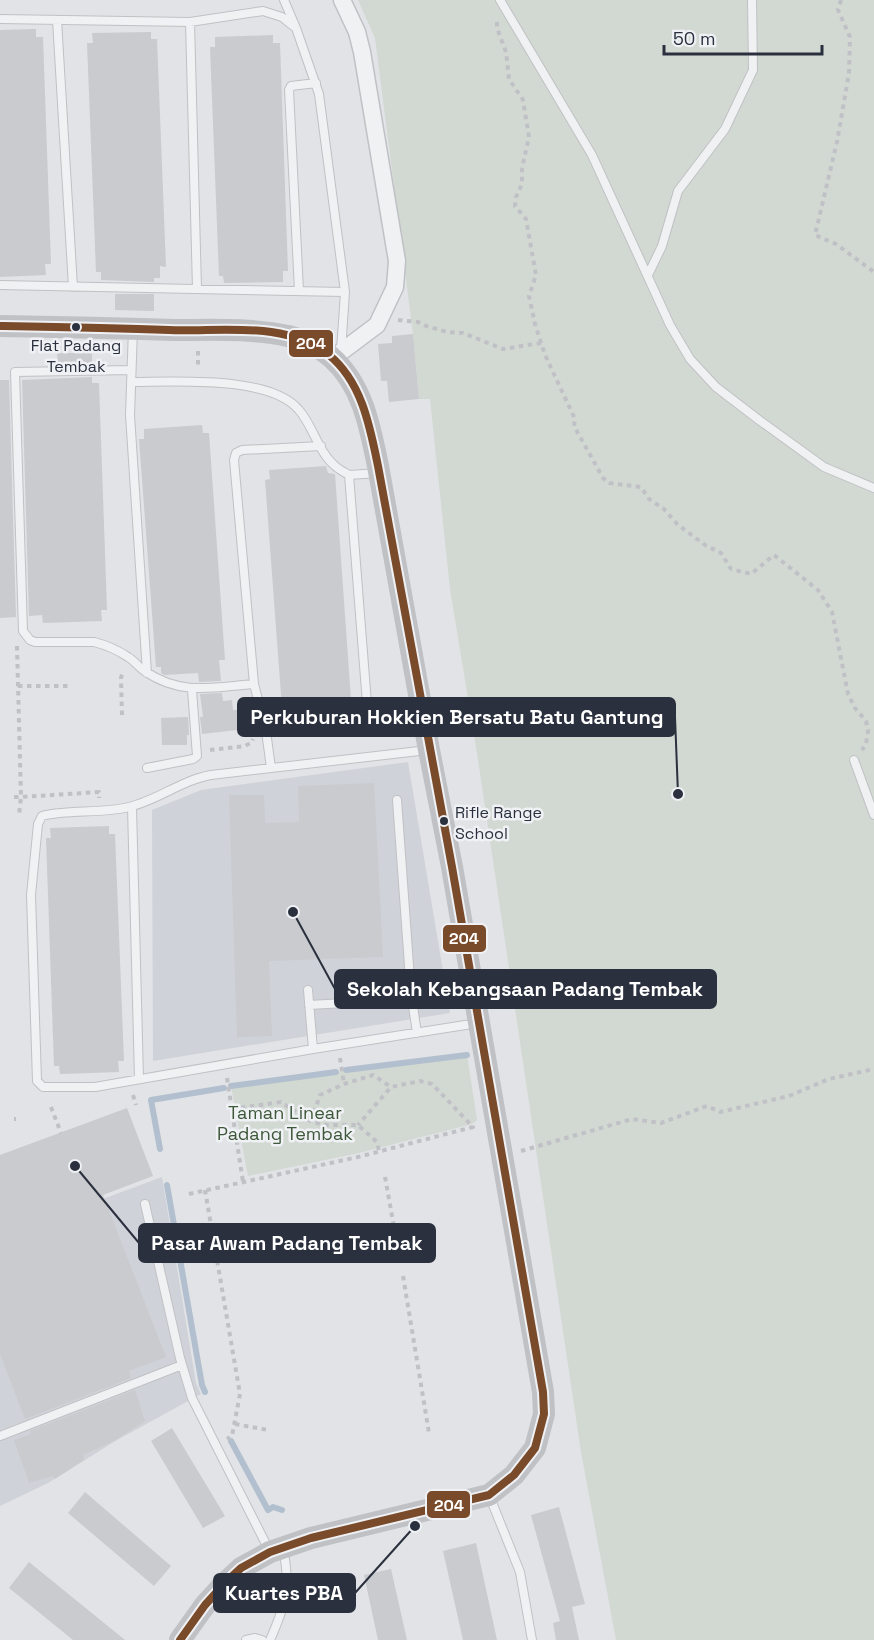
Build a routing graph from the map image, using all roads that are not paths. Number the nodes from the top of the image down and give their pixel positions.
1 (284, 0) edge
2 (342, 0) edge
3 (500, 0) edge
4 (752, 0) edge
5 (0, 19) edge
6 (57, 20) junction
7 (190, 22) junction
8 (296, 28) junction
9 (316, 83) junction
10 (648, 275) junction
11 (0, 285) edge
12 (73, 286) junction
13 (197, 289) junction
14 (298, 291) junction
15 (345, 292) junction
16 (0, 326) edge
17 (133, 329) junction
18 (337, 355) junction
19 (131, 370) junction
20 (131, 382) junction
21 (321, 446) junction
22 (379, 469) junction
23 (349, 475) junction
24 (874, 488) edge
25 (147, 673) junction
26 (254, 684) junction
27 (192, 690) junction
28 (266, 731) junction
29 (429, 750) junction
30 (855, 760) road end
31 (147, 768) dead end
32 (271, 768) junction
33 (397, 800) dead end
34 (132, 807) junction
35 (874, 815) edge
36 (308, 990) dead end
37 (411, 993) junction
38 (309, 1005) junction
39 (478, 1023) junction
40 (417, 1033) junction
41 (314, 1049) junction
42 (139, 1078) junction
43 (145, 1204) dead end
44 (182, 1365) junction
45 (0, 1436) edge
46 (489, 1495) junction
47 (276, 1549) junction
48 (180, 1640) edge
49 (246, 1640) edge
50 (262, 1640) edge
51 (270, 1640) edge
52 (532, 1640) edge

1 - 8 lane
2 - 18 street
3 - 10 lane
4 - 10 lane
5 - 6 lane
6 - 7 lane
6 - 12 lane
7 - 8 lane
7 - 13 lane
8 - 9 lane
9 - 14 lane
9 - 15 lane
10 - 24 lane
11 - 12 lane
12 - 13 lane
13 - 14 lane
14 - 15 lane
15 - 18 lane
16 - 17 street
17 - 18 street
17 - 19 lane
18 - 22 street
19 - 20 lane
19 - 25 lane
20 - 21 lane
20 - 25 lane
21 - 23 lane
21 - 26 lane
22 - 23 lane
22 - 29 street
23 - 28 lane
25 - 27 lane
26 - 27 lane
26 - 28 lane
27 - 31 lane
28 - 32 lane
29 - 32 lane
29 - 39 street
30 - 35 lane
32 - 34 lane
33 - 37 lane
34 - 42 lane
34 - 42 lane
36 - 38 lane
37 - 38 lane
37 - 40 lane
38 - 41 lane
39 - 40 lane
39 - 46 street
40 - 41 lane
41 - 42 lane
43 - 44 lane
44 - 45 lane
44 - 47 lane
46 - 47 street
46 - 52 lane
47 - 48 street
47 - 51 lane
49 - 50 lane

